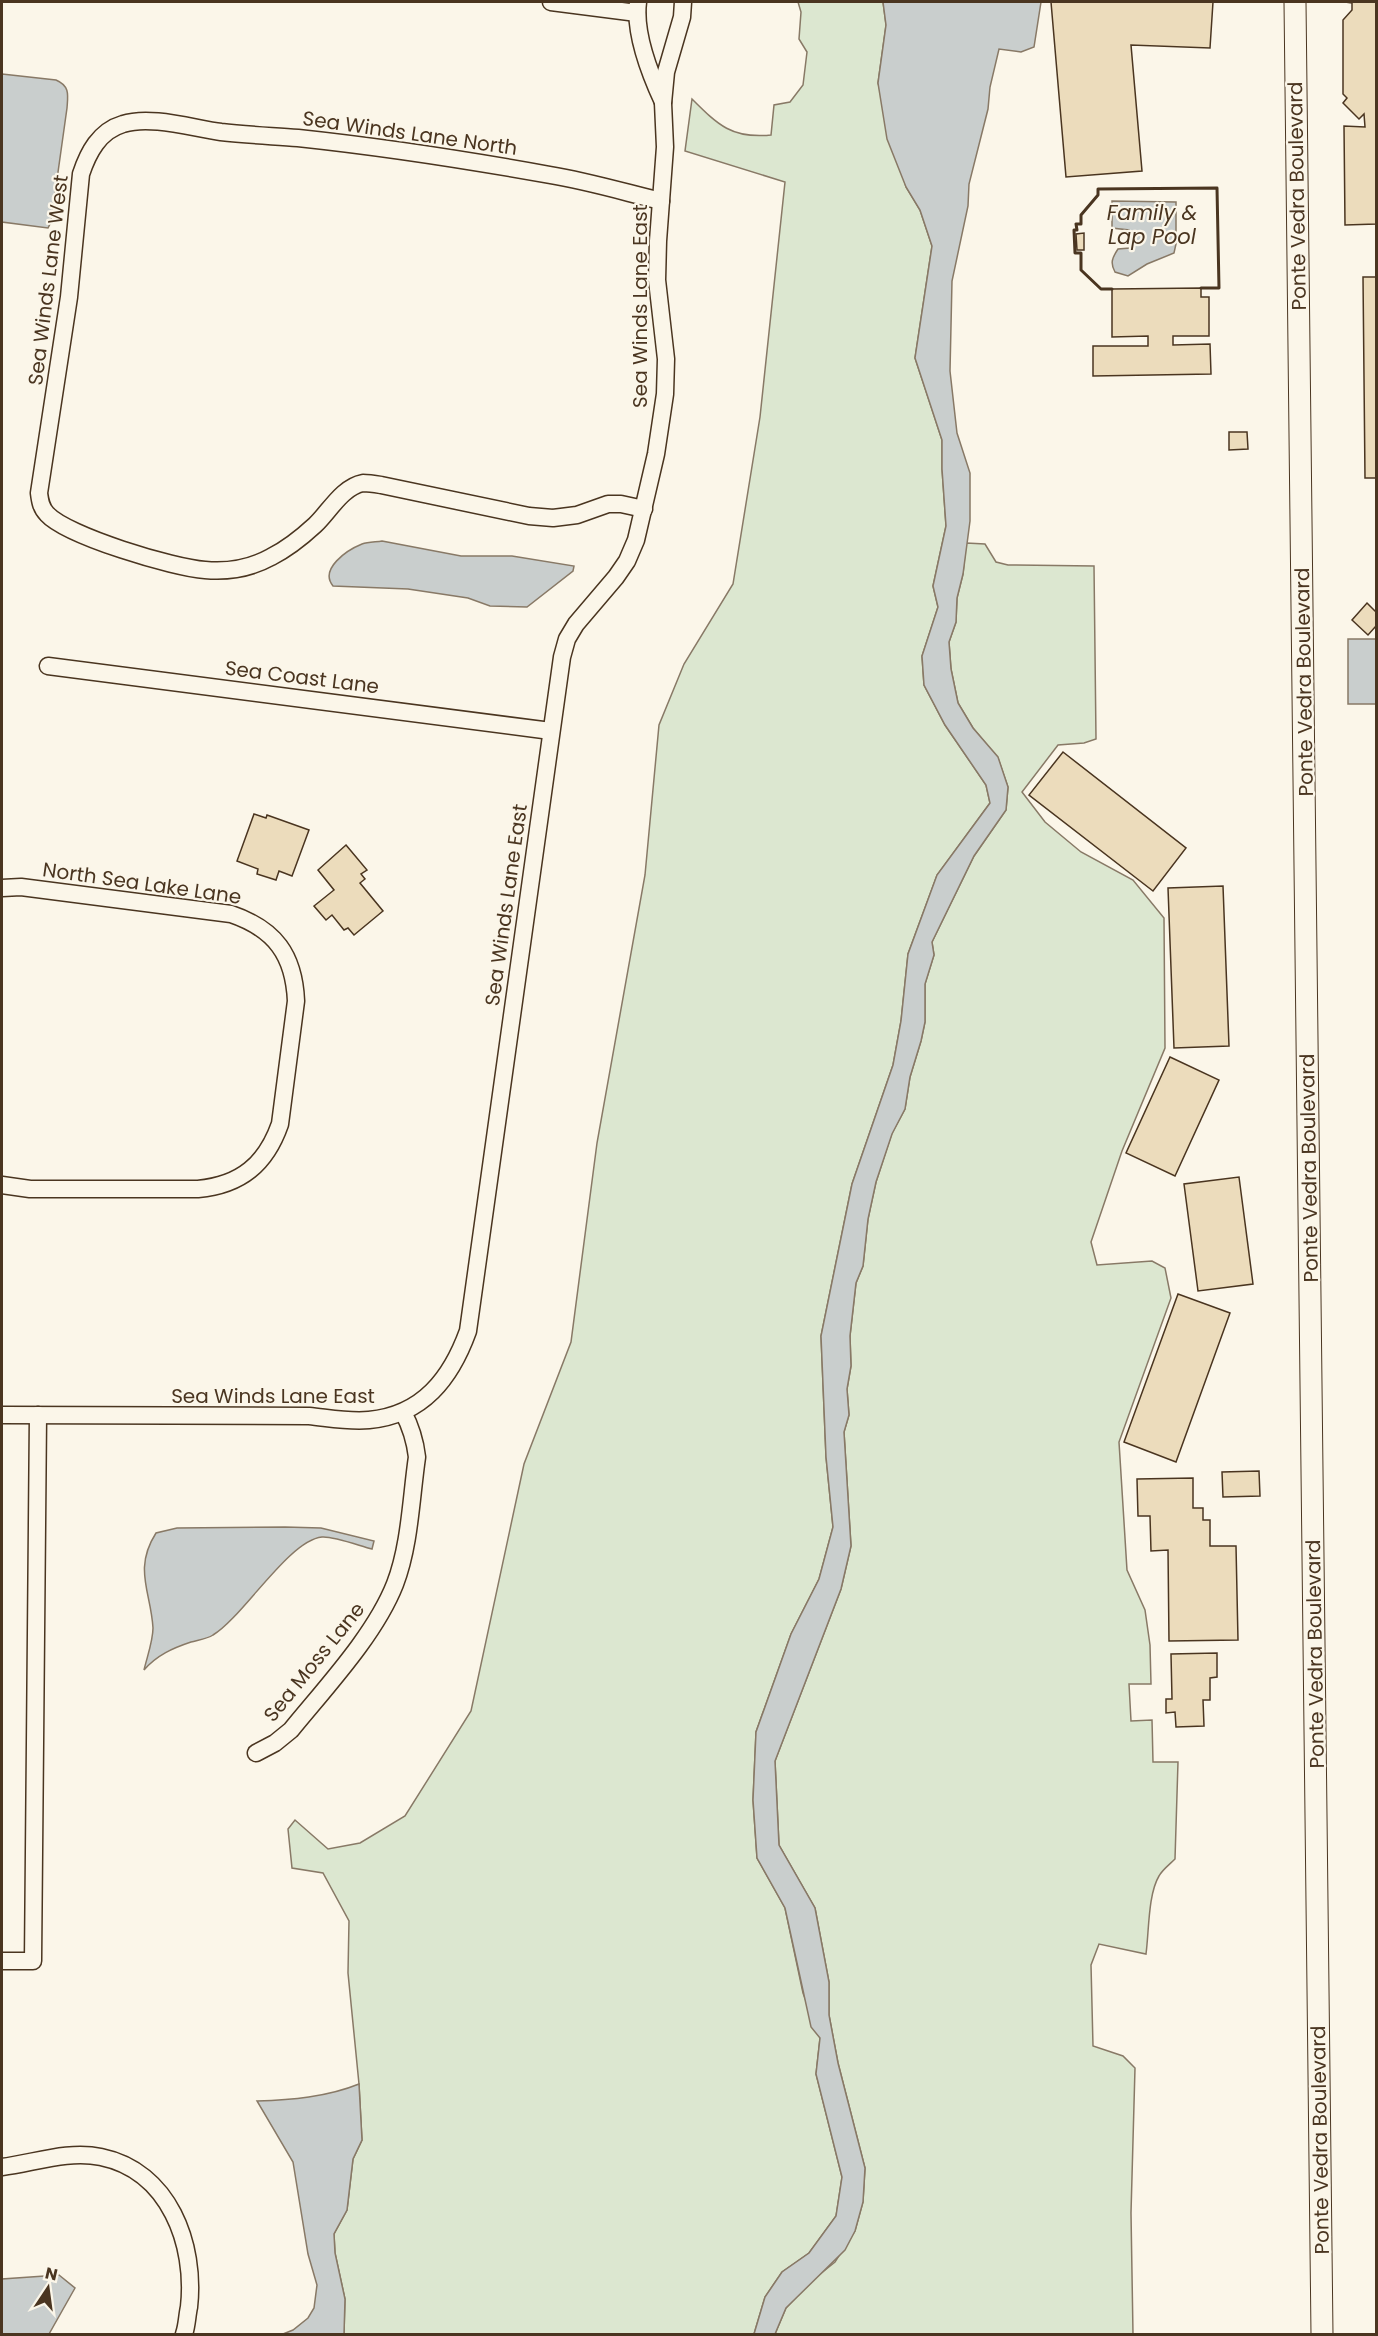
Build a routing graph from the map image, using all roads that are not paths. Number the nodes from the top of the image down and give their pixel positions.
1 (551, 2) edge
2 (683, 2) edge
3 (1295, 2) edge
4 (637, 7) edge
5 (663, 103) junction
6 (151, 122) joint
7 (661, 201) junction
8 (644, 509) junction
9 (48, 666) dead end
10 (551, 731) junction
11 (2, 888) edge
12 (2, 1185) edge
13 (403, 1412) junction
14 (2, 1415) edge
15 (38, 1415) junction
16 (256, 1753) dead end
17 (2, 1961) edge
18 (2, 2167) edge
19 (185, 2332) edge
20 (203, 2334) edge
21 (1322, 2334) edge

1 - 4 street
2 - 5 street, Sea Winds Lane East
3 - 21 street, Ponte Vedra Boulevard
4 - 5 street
5 - 7 street, Sea Winds Lane East
6 - 7 street, Sea Winds Lane North
6 - 8 street, Sea Winds Lane West
7 - 8 street, Sea Winds Lane East
8 - 10 street, Sea Winds Lane East
9 - 10 street, Sea Coast Lane
10 - 13 street, Sea Winds Lane East
11 - 12 street, North Sea Lake Lane
13 - 15 street, Sea Winds Lane East
13 - 16 street, Sea Moss Lane
14 - 15 street, Sea Winds Lane East
15 - 17 street
18 - 19 street
19 - 20 street

